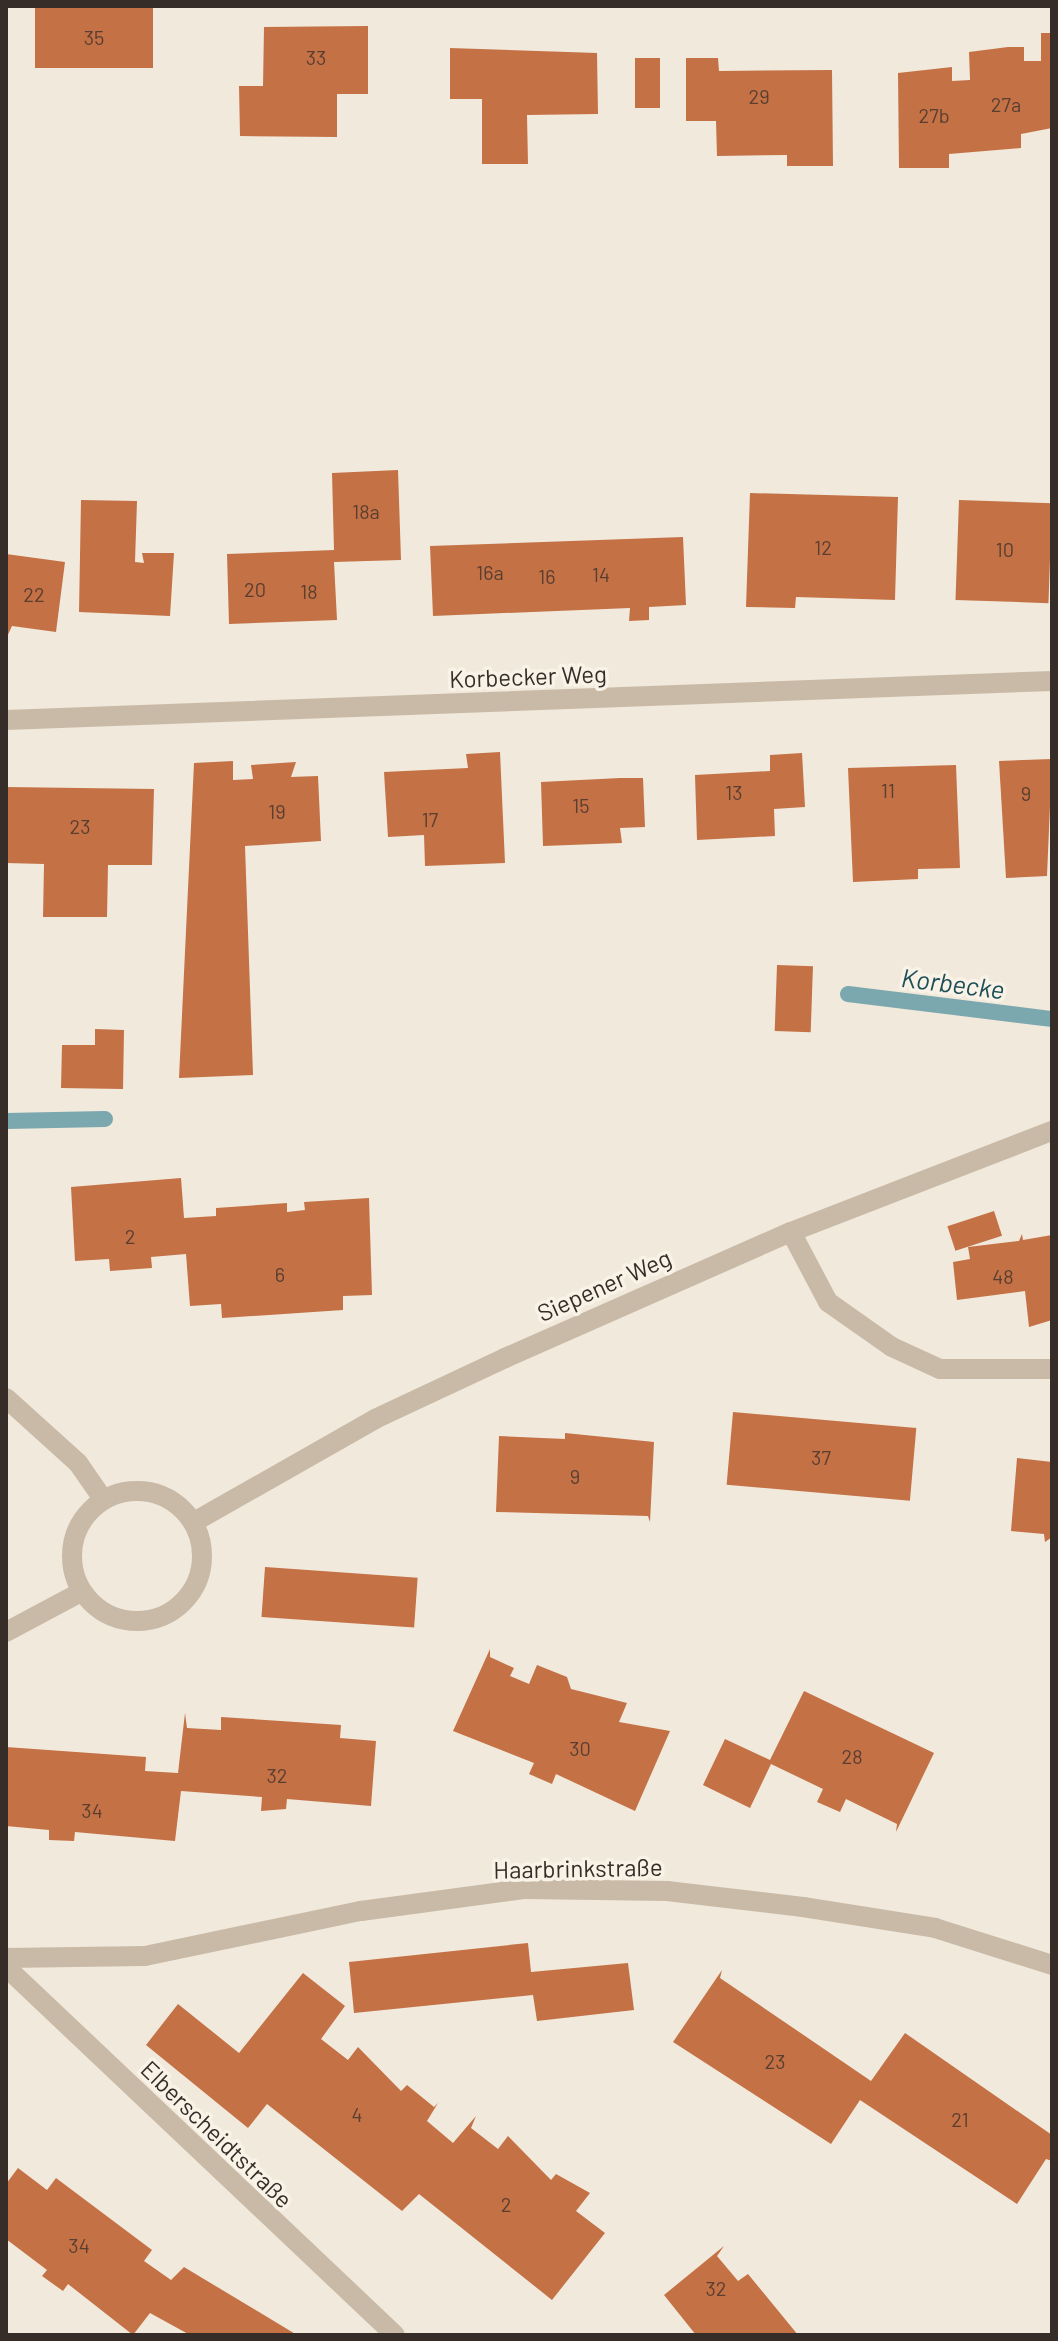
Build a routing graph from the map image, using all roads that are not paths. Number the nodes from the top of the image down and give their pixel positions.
1 (1052, 681) edge
2 (6, 720) edge
3 (1052, 1131) edge
4 (791, 1232) junction
5 (1052, 1369) edge
6 (6, 1398) edge
7 (103, 1499) junction
8 (194, 1522) junction
9 (81, 1592) junction
10 (6, 1632) edge
11 (6, 1958) edge
12 (1052, 1965) edge
13 (6, 1967) edge
14 (395, 2335) edge

1 - 2 street, Korbecker Weg
3 - 4 street, Siepener Weg
4 - 5 street
4 - 8 street, Siepener Weg
6 - 7 street
7 - 8 street
7 - 9 street
8 - 9 street
9 - 10 street
11 - 12 street, Haarbrinkstraße
13 - 14 street, Elberscheidtstraße

